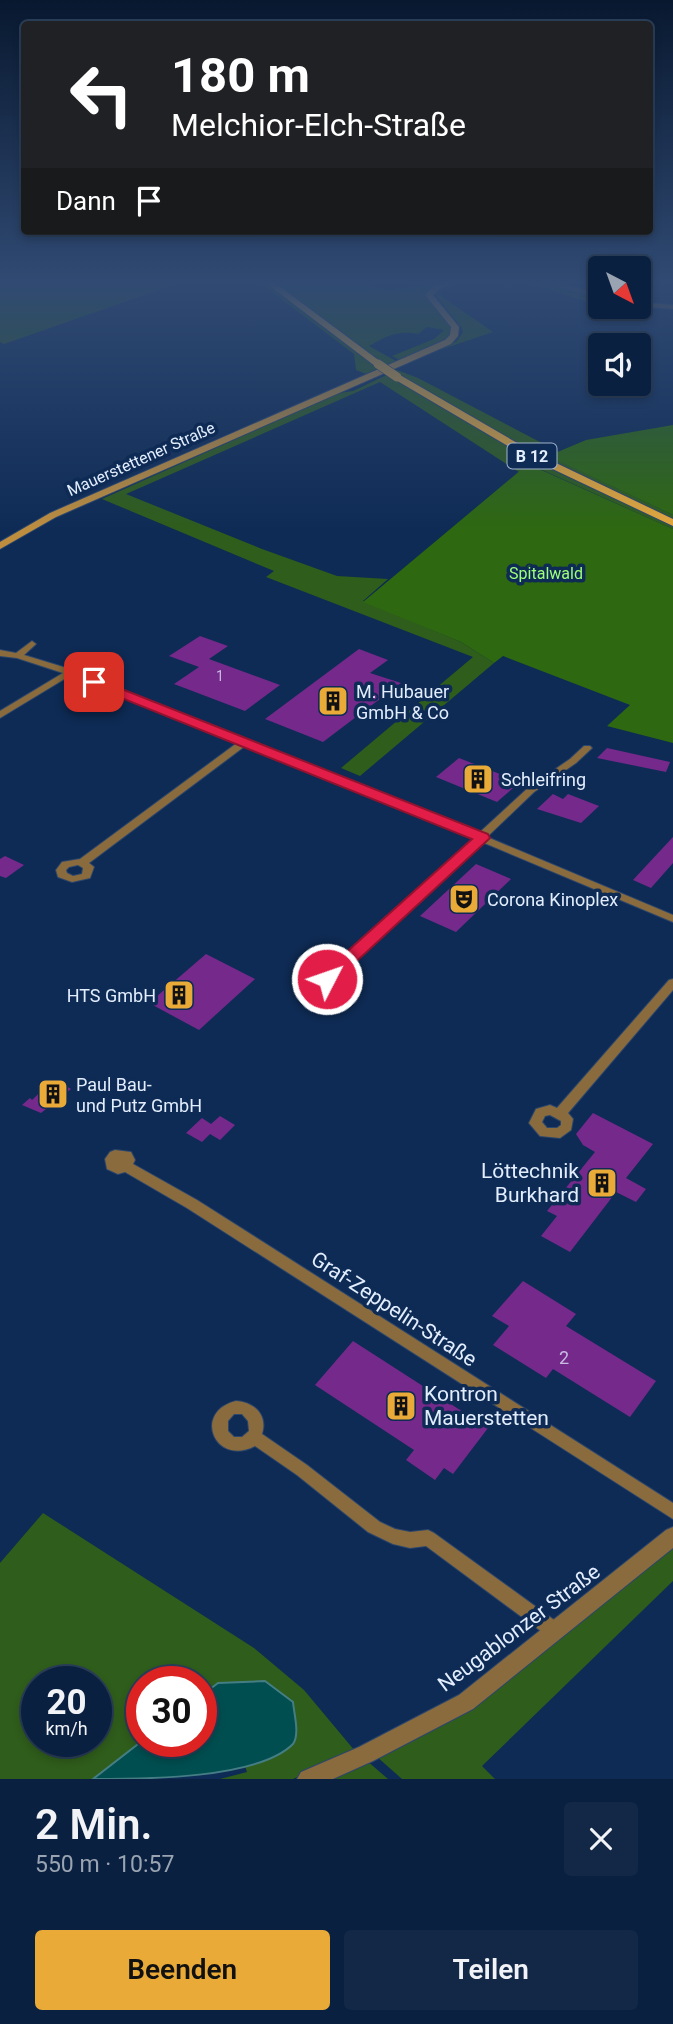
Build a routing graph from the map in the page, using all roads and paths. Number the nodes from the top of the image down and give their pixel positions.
1 (381, 366) edge
2 (393, 366) edge
3 (673, 523) edge
4 (0, 546) edge
5 (32, 644) dead end
6 (0, 653) edge
7 (18, 656) junction
8 (69, 672) junction
9 (0, 715) edge
10 (244, 742) junction
11 (587, 748) dead end
12 (482, 838) junction
13 (83, 862) dead end
14 (673, 919) edge
15 (673, 984) edge
16 (306, 997) dead end
17 (560, 1112) dead end
18 (126, 1166) dead end
19 (253, 1436) dead end
20 (673, 1512) edge
21 (673, 1536) edge
22 (555, 1632) junction
23 (308, 1779) edge

1 - 3 main road, B 12, bridge
2 - 4 main road, Mauerstettener Straße
5 - 7 street
6 - 7 street
7 - 8 street
8 - 9 street
8 - 10 street
10 - 12 street
10 - 13 street
11 - 12 street
12 - 14 street
12 - 16 street
15 - 17 street
18 - 20 street, Graf-Zeppelin-Straße
19 - 22 street
21 - 22 street, Neugablonzer Straße
22 - 23 street, Neugablonzer Straße

